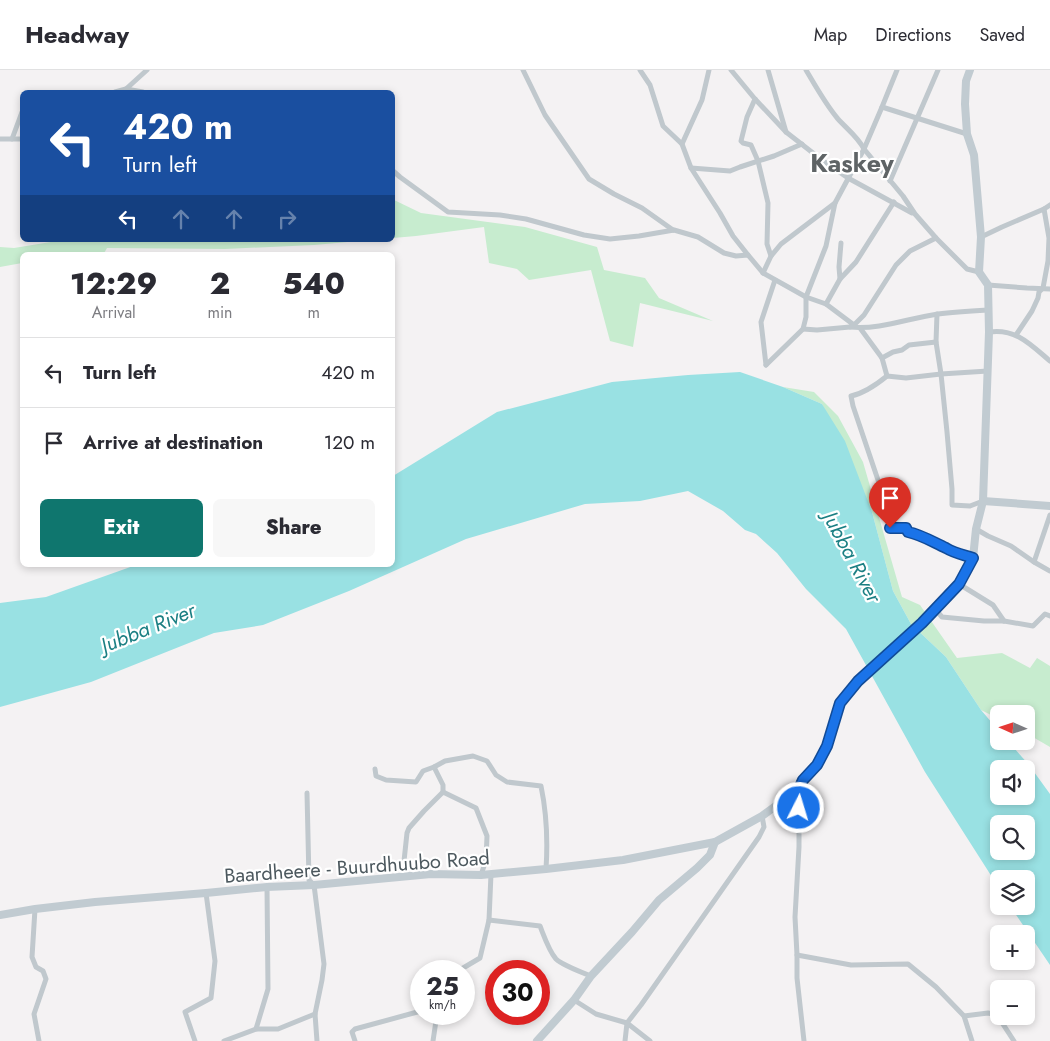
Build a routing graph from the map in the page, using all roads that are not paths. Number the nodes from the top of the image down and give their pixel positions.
1 (147, 70) edge
2 (523, 70) edge
3 (640, 70) edge
4 (709, 70) edge
5 (730, 70) edge
6 (768, 70) edge
7 (806, 70) edge
8 (896, 70) edge
9 (938, 70) edge
10 (970, 70) edge
11 (126, 89) junction
12 (122, 90) edge
13 (132, 90) edge
14 (756, 99) junction
15 (882, 107) junction
16 (20, 118) edge
17 (917, 119) junction
18 (786, 132) junction
19 (967, 134) junction
20 (0, 139) edge
21 (20, 139) edge
22 (12, 140) junction
23 (682, 144) junction
24 (802, 144) junction
25 (864, 149) junction
26 (758, 161) junction
27 (691, 168) junction
28 (395, 173) edge
29 (848, 178) junction
30 (890, 181) junction
31 (894, 202) junction
32 (836, 204) junction
33 (1050, 205) edge
34 (1044, 209) junction
35 (915, 214) junction
36 (674, 230) junction
37 (981, 237) junction
38 (936, 238) junction
39 (840, 243) dead end
40 (748, 255) junction
41 (771, 256) junction
42 (979, 272) junction
43 (764, 273) junction
44 (840, 278) junction
45 (775, 280) junction
46 (988, 284) junction
47 (1043, 288) junction
48 (1050, 288) edge
49 (806, 297) junction
50 (826, 304) junction
51 (988, 310) junction
52 (937, 314) junction
53 (852, 326) junction
54 (860, 328) junction
55 (803, 329) junction
56 (989, 332) junction
57 (1016, 335) junction
58 (936, 342) junction
59 (882, 358) junction
60 (1050, 360) edge
61 (988, 371) junction
62 (941, 374) junction
63 (887, 376) junction
64 (983, 500) junction
65 (1050, 506) edge
66 (1050, 515) edge
67 (976, 530) junction
68 (973, 558) junction
69 (1034, 562) junction
70 (1050, 571) edge
71 (959, 584) junction
72 (936, 609) junction
73 (1050, 616) edge
74 (1004, 621) junction
75 (434, 767) junction
76 (374, 769) dead end
77 (799, 789) junction
78 (443, 792) junction
79 (307, 793) dead end
80 (762, 816) junction
81 (715, 842) junction
82 (546, 869) junction
83 (490, 874) junction
84 (482, 875) junction
85 (405, 877) junction
86 (314, 885) junction
87 (267, 887) junction
88 (206, 893) junction
89 (34, 909) junction
90 (0, 915) edge
91 (489, 920) junction
92 (797, 956) junction
93 (475, 961) edge
94 (591, 976) junction
95 (574, 1000) junction
96 (315, 1014) junction
97 (410, 1014) edge
98 (964, 1016) junction
99 (627, 1023) junction
100 (435, 1025) edge
101 (256, 1029) junction
102 (39, 1041) edge
103 (195, 1041) edge
104 (224, 1041) edge
105 (317, 1041) edge
106 (355, 1041) edge
107 (433, 1041) edge
108 (537, 1041) edge
109 (625, 1041) edge
110 (650, 1041) edge
111 (804, 1041) edge
112 (972, 1041) edge
113 (1014, 1041) edge

1 - 11 street
2 - 36 street
3 - 23 street
4 - 23 street
5 - 14 street
6 - 18 street
7 - 25 street
8 - 15 street
9 - 17 street
10 - 19 main road
11 - 12 street
11 - 13 street
14 - 18 street
14 - 26 street
15 - 17 street
15 - 25 street
16 - 22 street
17 - 19 street
17 - 30 street
18 - 24 street
19 - 37 main road
20 - 22 street
21 - 22 street
23 - 27 street
24 - 26 street
24 - 29 street
25 - 29 street
25 - 30 street
26 - 27 street
26 - 41 street
27 - 40 street
28 - 36 street
29 - 31 street
29 - 32 street
30 - 35 street
31 - 35 street
31 - 44 street
32 - 41 street
32 - 49 street
33 - 34 street
34 - 37 street
34 - 47 street
35 - 38 street
36 - 40 street
37 - 42 main road
38 - 42 street
38 - 53 street
39 - 44 street
40 - 43 street
41 - 43 street
42 - 46 main road
43 - 45 street
44 - 50 street
45 - 49 street
45 - 55 street
46 - 47 street
46 - 51 main road
47 - 48 street
47 - 57 street
49 - 50 street
49 - 55 street
50 - 53 street
51 - 52 street
51 - 56 main road
52 - 54 street
52 - 58 street
53 - 54 street
53 - 55 street
54 - 59 street
56 - 57 street
56 - 61 main road
57 - 60 street
58 - 59 street
58 - 62 street
59 - 63 street
61 - 62 street
61 - 64 main road
62 - 63 street
62 - 64 street
63 - 68 street
64 - 65 main road
64 - 67 main road
66 - 69 street
67 - 68 main road
67 - 69 street
68 - 71 main road
69 - 70 street
71 - 72 main road
71 - 74 street
72 - 74 street
72 - 77 main road
73 - 74 street
75 - 76 street
75 - 78 street
75 - 82 street
77 - 80 main road
77 - 92 street
78 - 84 street
78 - 85 street
79 - 86 street
80 - 81 main road
80 - 99 street
81 - 82 main road, Baardheere - Buurdhuubo Road
81 - 94 main road
82 - 83 main road, Baardheere - Buurdhuubo Road
83 - 84 main road, Baardheere - Buurdhuubo Road
83 - 91 street
84 - 85 main road, Baardheere - Buurdhuubo Road
85 - 86 main road, Baardheere - Buurdhuubo Road
86 - 87 main road, Baardheere - Buurdhuubo Road
86 - 96 street
87 - 88 main road, Baardheere - Buurdhuubo Road
87 - 101 street
88 - 89 main road, Baardheere - Buurdhuubo Road
88 - 103 street
89 - 90 main road, Baardheere - Buurdhuubo Road
89 - 102 street
91 - 93 street
91 - 94 street
92 - 98 street
92 - 111 street
94 - 95 main road
95 - 99 street
95 - 108 main road
96 - 101 street
96 - 105 street
97 - 106 street
98 - 112 street
98 - 113 street
99 - 109 street
99 - 110 street
100 - 107 street
101 - 104 street

